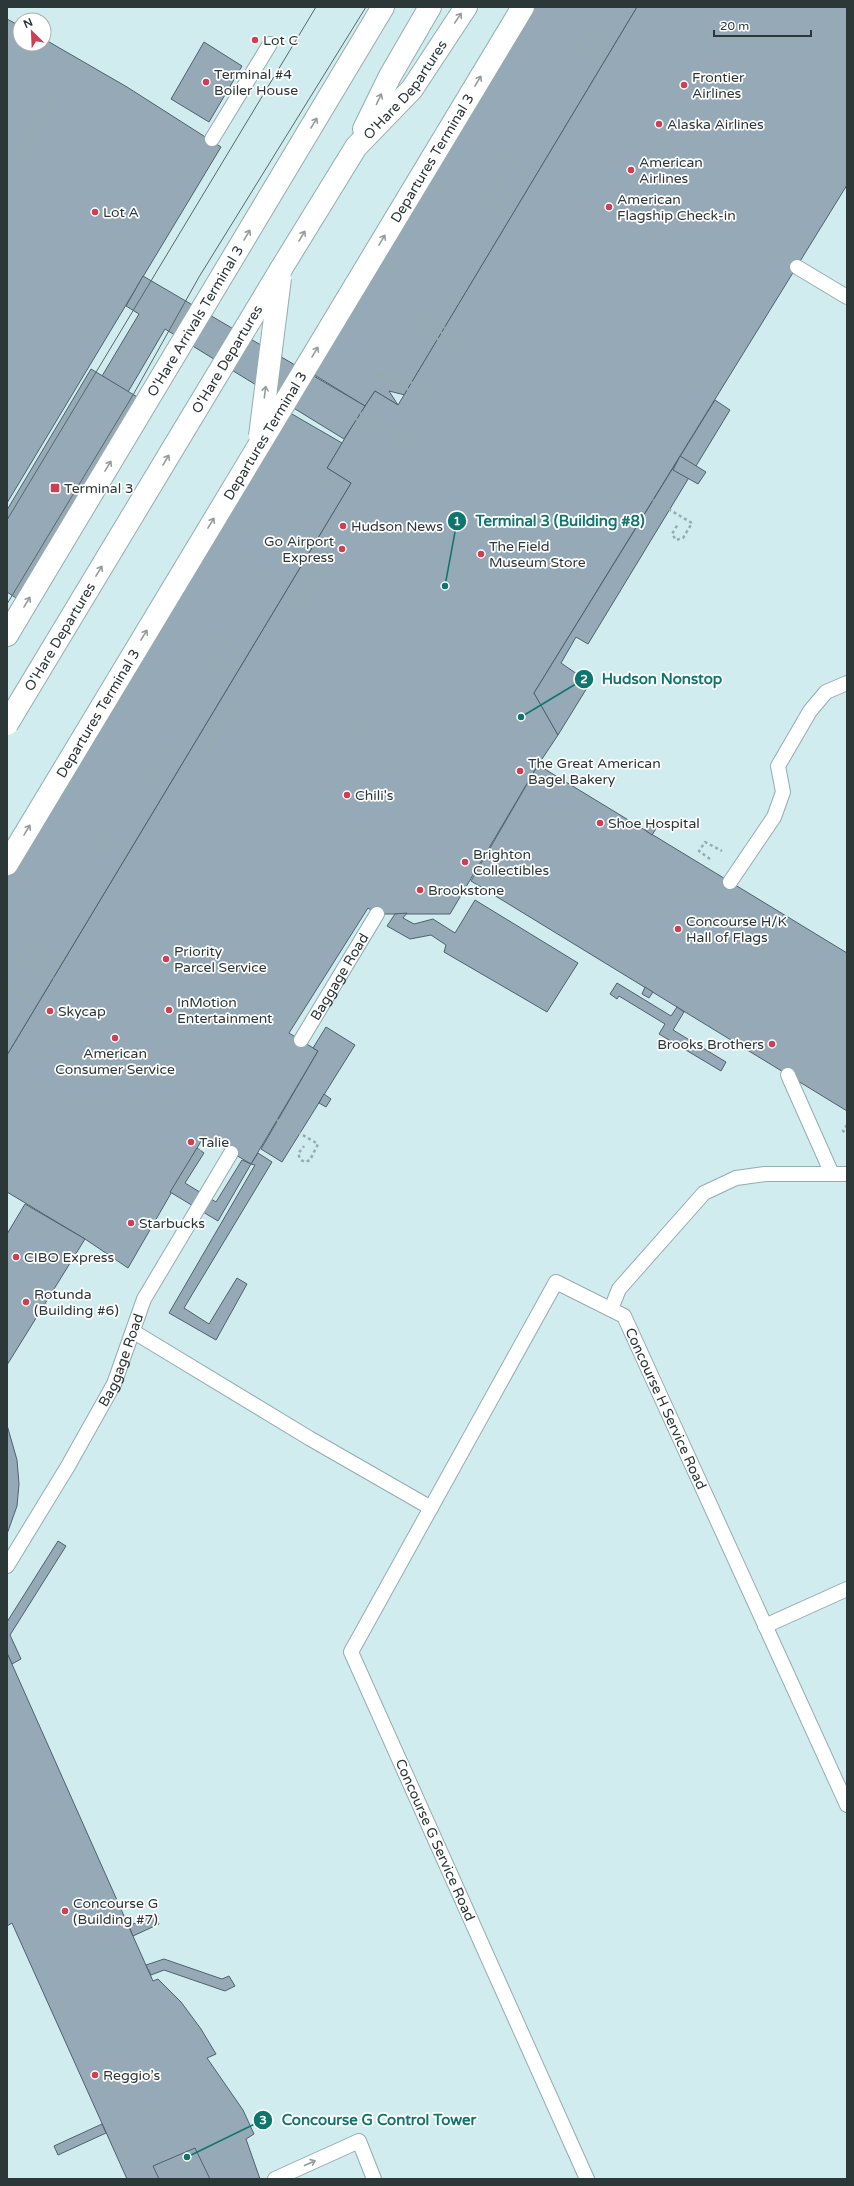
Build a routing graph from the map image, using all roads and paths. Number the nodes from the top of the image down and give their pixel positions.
1 (383, 7) edge
2 (430, 7) edge
3 (466, 7) edge
4 (522, 7) edge
5 (578, 26) dead end
6 (570, 40) dead end
7 (270, 44) dead end
8 (611, 50) dead end
9 (604, 63) dead end
10 (52, 97) dead end
11 (32, 133) junction
12 (212, 139) dead end
13 (44, 141) dead end
14 (356, 147) junction
15 (501, 154) dead end
16 (9, 172) dead end
17 (535, 177) dead end
18 (485, 180) dead end
19 (477, 193) dead end
20 (520, 203) dead end
21 (513, 215) dead end
22 (797, 267) dead end
23 (281, 269) junction
24 (428, 278) dead end
25 (847, 297) edge
26 (459, 304) dead end
27 (408, 306) dead end
28 (415, 317) dead end
29 (411, 322) dead end
30 (445, 328) dead end
31 (136, 330) dead end
32 (464, 346) dead end
33 (461, 352) dead end
34 (117, 361) dead end
35 (384, 366) dead end
36 (371, 370) dead end
37 (381, 373) dead end
38 (406, 392) dead end
39 (432, 395) dead end
40 (428, 402) dead end
41 (360, 413) dead end
42 (356, 419) dead end
43 (414, 444) dead end
44 (258, 445) junction
45 (410, 451) dead end
46 (310, 472) dead end
47 (317, 479) dead end
48 (652, 500) dead end
49 (678, 524) dead end
50 (323, 552) dead end
51 (331, 556) dead end
52 (293, 603) dead end
53 (301, 607) dead end
54 (212, 634) dead end
55 (7, 635) edge
56 (201, 652) dead end
57 (246, 658) dead end
58 (237, 672) dead end
59 (847, 683) edge
60 (234, 705) dead end
61 (349, 722) dead end
62 (7, 724) edge
63 (377, 739) dead end
64 (148, 741) dead end
65 (205, 756) dead end
66 (184, 761) dead end
67 (132, 766) dead end
68 (168, 786) dead end
69 (92, 836) dead end
70 (130, 851) dead end
71 (726, 854) dead end
72 (710, 859) dead end
73 (7, 864) edge
74 (730, 882) dead end
75 (377, 914) dead end
76 (27, 943) dead end
77 (17, 957) dead end
78 (62, 963) dead end
79 (54, 978) dead end
80 (7, 986) edge
81 (38, 1003) dead end
82 (301, 1040) dead end
83 (788, 1075) dead end
84 (277, 1120) dead end
85 (847, 1125) edge
86 (847, 1133) edge
87 (304, 1146) dead end
88 (200, 1150) dead end
89 (231, 1153) dead end
90 (832, 1174) junction
91 (847, 1174) edge
92 (177, 1187) dead end
93 (611, 1309) junction
94 (134, 1332) junction
95 (431, 1508) junction
96 (7, 1566) edge
97 (847, 1589) edge
98 (766, 1626) junction
99 (847, 1805) edge
100 (275, 2179) edge
101 (374, 2179) edge
102 (587, 2179) edge

55 -> 1 street, O'Hare Arrivals Terminal 3
14 -> 2 street
14 -> 3 street, O'Hare Departures
44 -> 4 street, Departures Terminal 3, bridge
5 - 8 path
6 - 9 path
7 - 12 lane
10 - 11 path
11 - 13 path
11 - 16 path
23 -> 14 street, O'Hare Departures
15 - 17 path
18 - 20 path
19 - 21 path
22 - 25 lane
44 -> 23 street, bridge
62 -> 23 street, O'Hare Departures, bridge
24 - 26 path
27 - 30 path
28 - 32 path
29 - 33 path
31 - 34 path
35 - 39 path
36 - 38 path
37 - 40 path
41 - 43 path
42 - 45 path
73 -> 44 street, Departures Terminal 3, bridge
46 - 47 path
48 - 49 path
50 - 52 path
51 - 53 path
54 - 57 path
56 - 58 path
59 - 74 lane
60 - 65 path
61 - 63 path
64 - 66 path
67 - 68 path
69 - 70 path
71 - 72 path
75 - 82 lane, Baggage Road
76 - 78 path
77 - 79 path
80 - 81 path
83 - 90 lane
84 - 87 path
85 - 86 path
88 - 92 path
89 - 94 lane, Baggage Road
90 - 91 lane
90 - 93 lane
93 - 95 lane, Concourse H Service Road
93 - 98 lane, Concourse H Service Road
94 - 95 lane
94 - 96 lane, Baggage Road
95 - 102 lane, Concourse G Service Road
97 - 98 lane
98 - 99 lane, Concourse H Service Road
100 -> 101 lane

